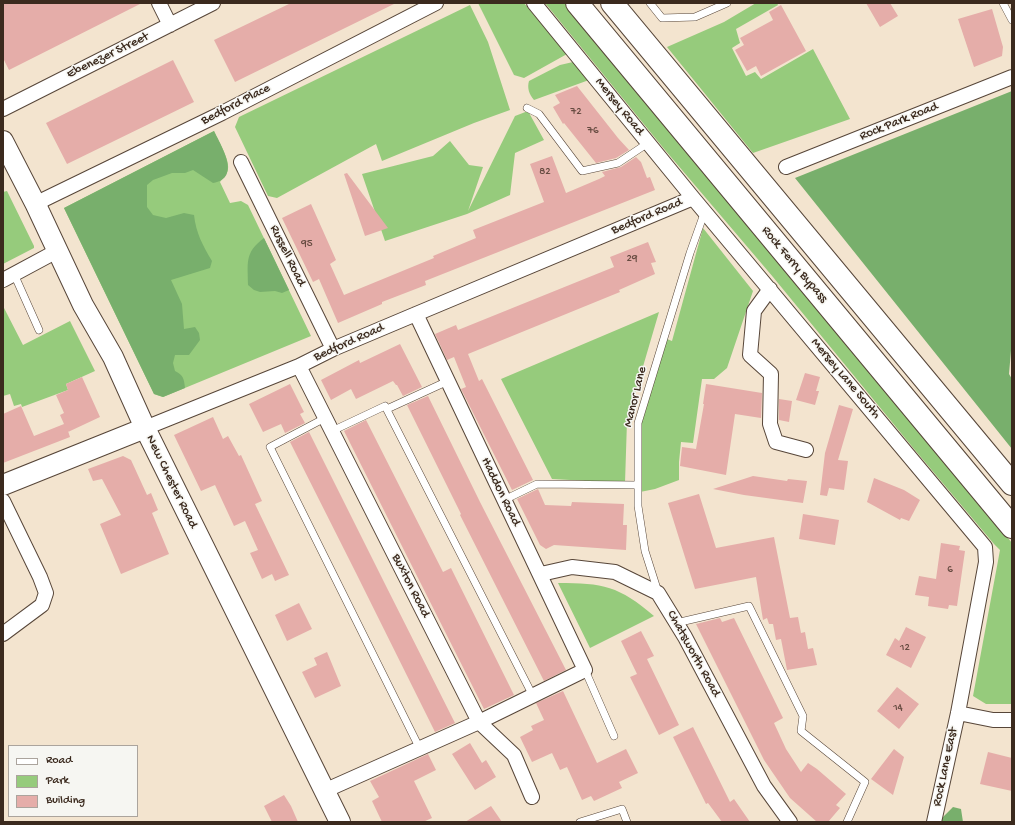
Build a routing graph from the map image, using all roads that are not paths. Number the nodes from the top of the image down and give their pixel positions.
1 (159, 3) edge
2 (213, 3) edge
3 (436, 3) edge
4 (534, 3) edge
5 (577, 3) edge
6 (612, 3) edge
7 (650, 3) edge
8 (727, 3) edge
9 (1004, 3) edge
10 (1012, 20) edge
11 (170, 25) junction
12 (1012, 77) edge
13 (527, 108) dead end
14 (3, 109) edge
15 (3, 142) edge
16 (648, 143) junction
17 (241, 162) dead end
18 (786, 167) dead end
19 (692, 198) junction
20 (36, 205) junction
21 (705, 211) junction
22 (57, 251) junction
23 (8, 277) edge
24 (770, 289) junction
25 (416, 314) junction
26 (39, 330) dead end
27 (333, 350) junction
28 (299, 366) junction
29 (448, 381) junction
30 (387, 409) junction
31 (325, 418) junction
32 (145, 428) junction
33 (332, 431) junction
34 (806, 450) dead end
35 (1012, 484) edge
36 (3, 485) edge
37 (637, 486) junction
38 (504, 500) junction
39 (3, 501) edge
40 (1012, 527) edge
41 (985, 547) joint
42 (541, 574) junction
43 (658, 593) junction
44 (676, 623) junction
45 (3, 634) edge
46 (585, 670) junction
47 (533, 696) junction
48 (958, 713) junction
49 (1012, 720) edge
50 (479, 722) junction
51 (614, 736) dead end
52 (420, 748) junction
53 (324, 791) junction
54 (532, 797) dead end
55 (340, 822) edge
56 (580, 822) edge
57 (627, 822) edge
58 (790, 822) edge
59 (847, 822) edge
60 (934, 822) edge

1 - 11 street
2 - 11 street, Ebenezer Street
3 - 20 street, Bedford Place
4 - 16 street, Mersey Road
5 - 40 highway, Rock Ferry Bypass
6 - 35 highway, Rock Ferry Bypass
7 - 8 lane
9 - 10 lane
11 - 14 street, Ebenezer Street
12 - 18 street, Rock Park Road
13 - 16 lane
15 - 20 main road, New Chester Road
16 - 19 street, Mersey Road
17 - 27 street, Russell Road
19 - 21 street, Mersey Road
19 - 25 street, Bedford Road
20 - 22 main road, New Chester Road
21 - 24 street, Mersey Lane South
21 - 37 lane, Manor Lane
22 - 23 street
22 - 32 main road, New Chester Road
23 - 26 lane
24 - 34 street
24 - 41 street, Mersey Lane South
25 - 27 street, Bedford Road
25 - 29 street, Haddon Road
27 - 28 street, Bedford Road
28 - 31 street, Buxton Road
28 - 32 street, Bedford Road
29 - 30 lane
29 - 38 street, Haddon Road
30 - 33 lane
30 - 47 lane
31 - 33 street, Buxton Road
31 - 52 lane
32 - 36 main road, Bedford Road
32 - 53 main road, New Chester Road
33 - 50 street, Buxton Road
37 - 38 lane
37 - 43 lane, Manor Lane
38 - 42 street, Haddon Road
39 - 45 street
41 - 48 street, Rock Lane East
42 - 43 street
42 - 46 street, Haddon Road
43 - 44 street, Chatsworth Road
44 - 58 street, Chatsworth Road
44 - 59 lane
46 - 47 street
46 - 51 lane
47 - 50 street
48 - 49 street
48 - 60 street, Rock Lane East
50 - 52 street
50 - 54 street, Buxton Road
52 - 53 street
53 - 55 main road, New Chester Road
56 - 57 lane

